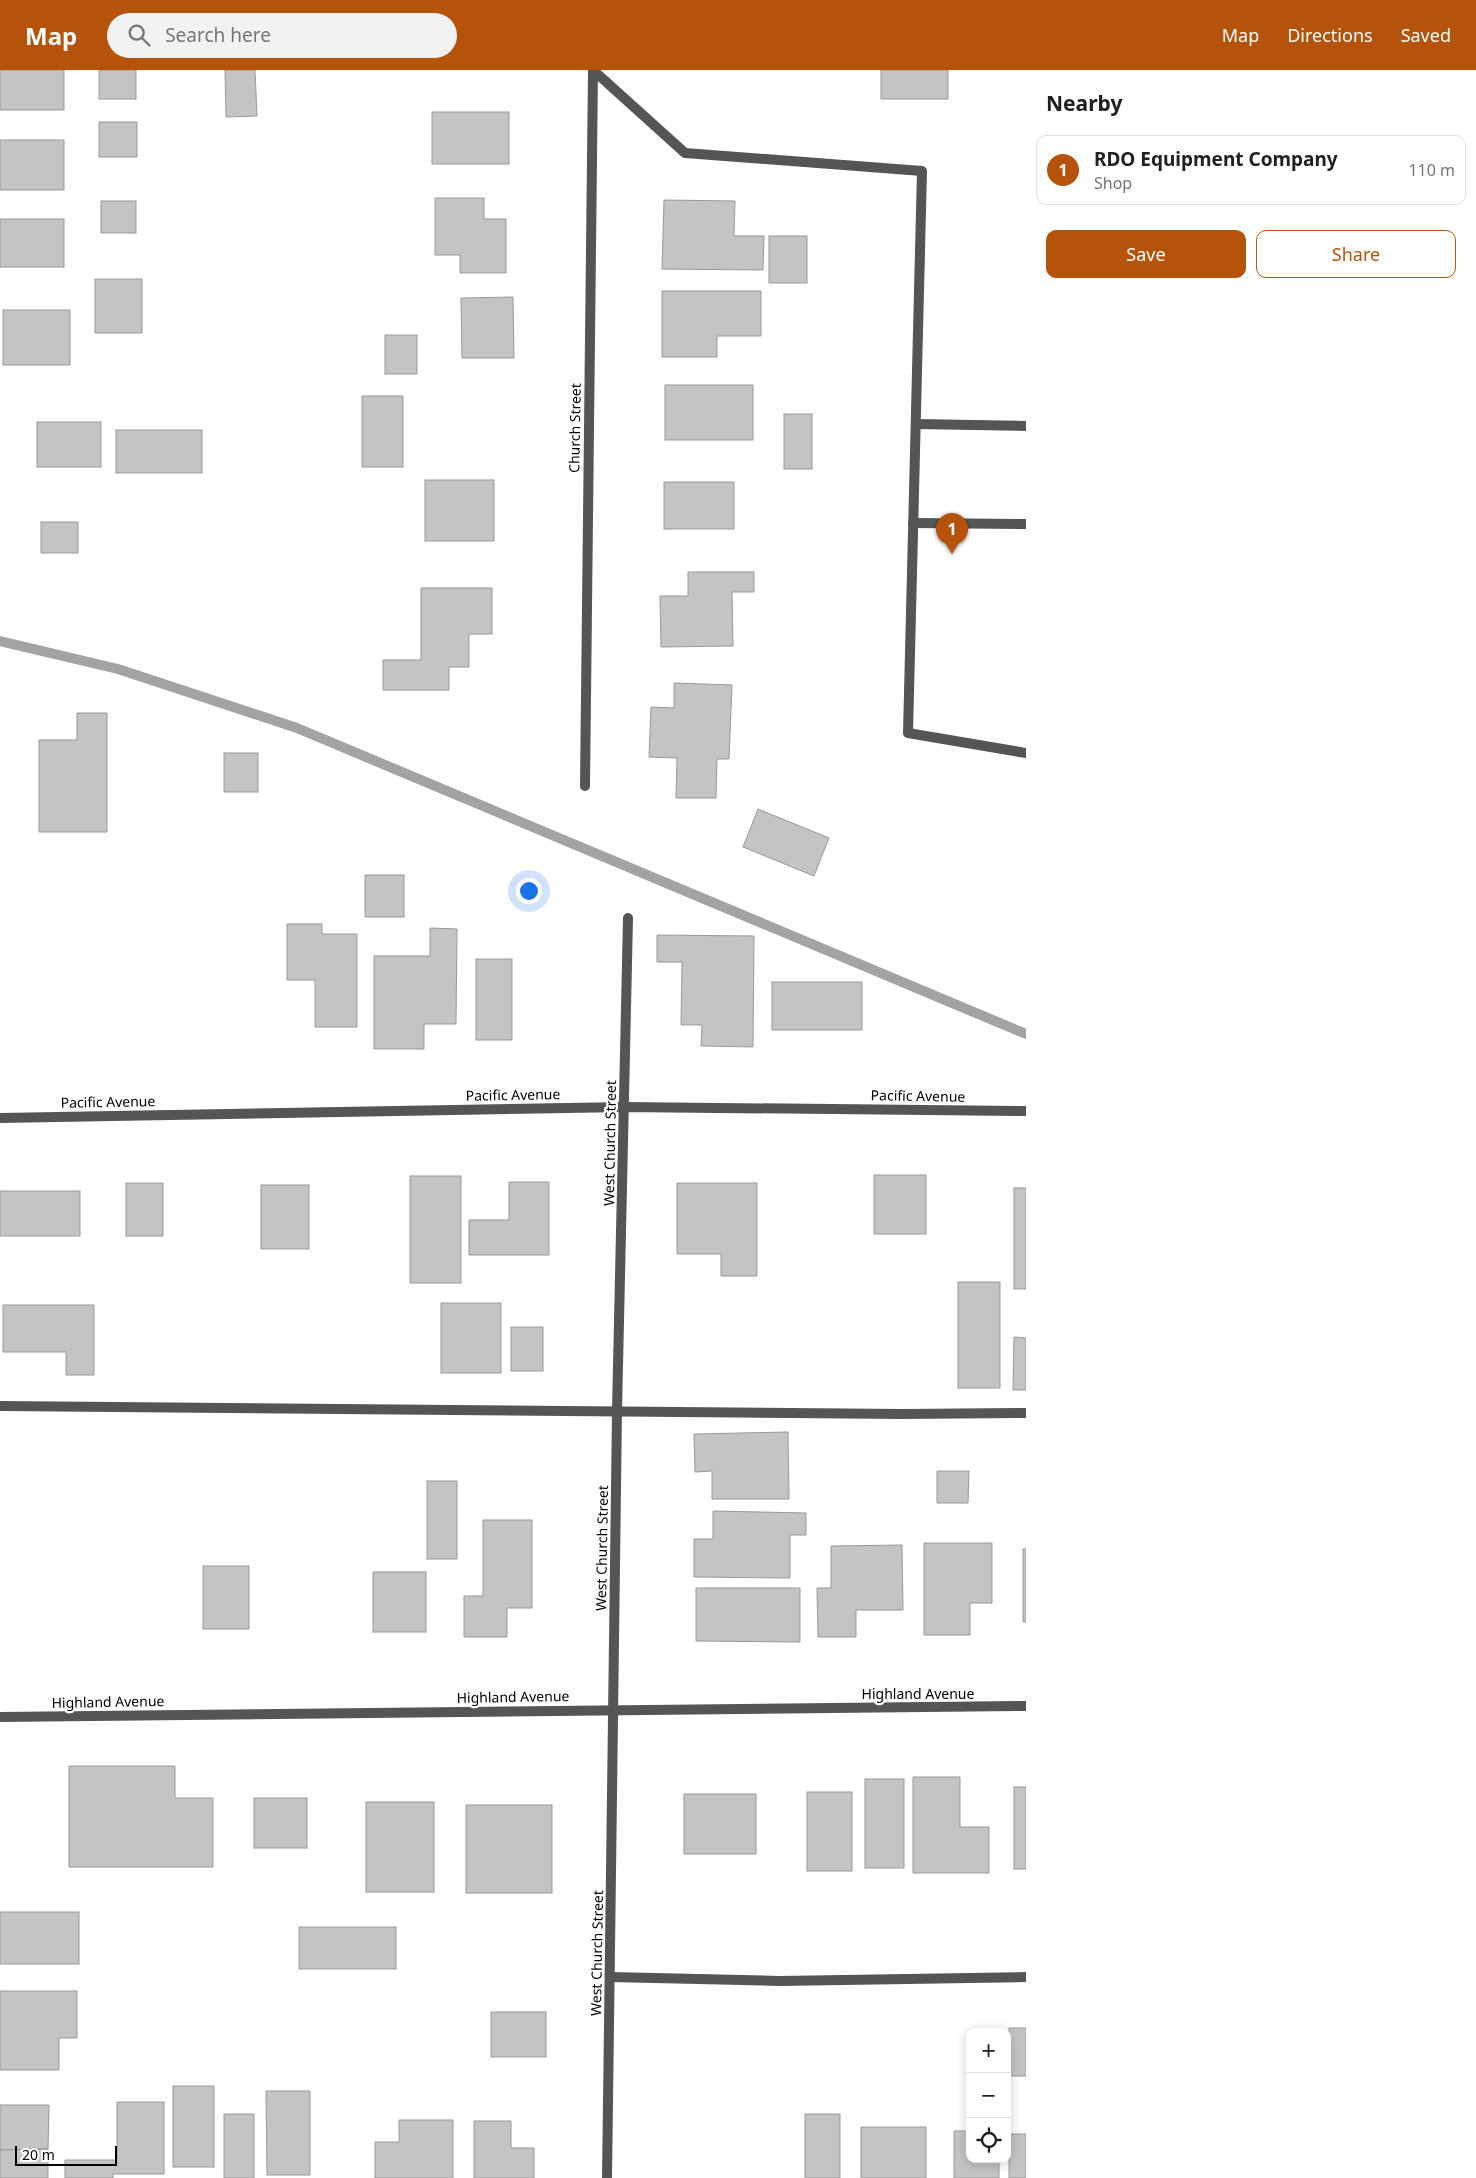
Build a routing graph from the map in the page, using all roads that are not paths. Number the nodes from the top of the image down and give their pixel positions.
1 (593, 70) edge
2 (916, 424) junction
3 (1026, 426) edge
4 (913, 523) junction
5 (1026, 524) edge
6 (1026, 753) edge
7 (585, 786) dead end
8 (628, 918) dead end
9 (625, 1107) junction
10 (1026, 1111) edge
11 (0, 1118) edge
12 (0, 1406) edge
13 (617, 1411) junction
14 (1026, 1413) edge
15 (1026, 1706) edge
16 (614, 1710) junction
17 (0, 1717) edge
18 (610, 1977) junction
19 (1026, 1977) edge
20 (607, 2178) edge

1 - 2 street
1 - 7 street, Church Street
2 - 3 street
2 - 4 street
4 - 5 street
4 - 6 street
8 - 9 street, West Church Street
9 - 10 street, Pacific Avenue
9 - 11 street, Pacific Avenue
9 - 13 street, West Church Street
12 - 13 street
13 - 14 street
13 - 16 street, West Church Street
15 - 16 street, Highland Avenue
16 - 17 street, Highland Avenue
16 - 18 street, West Church Street
18 - 19 street
18 - 20 street, West Church Street

